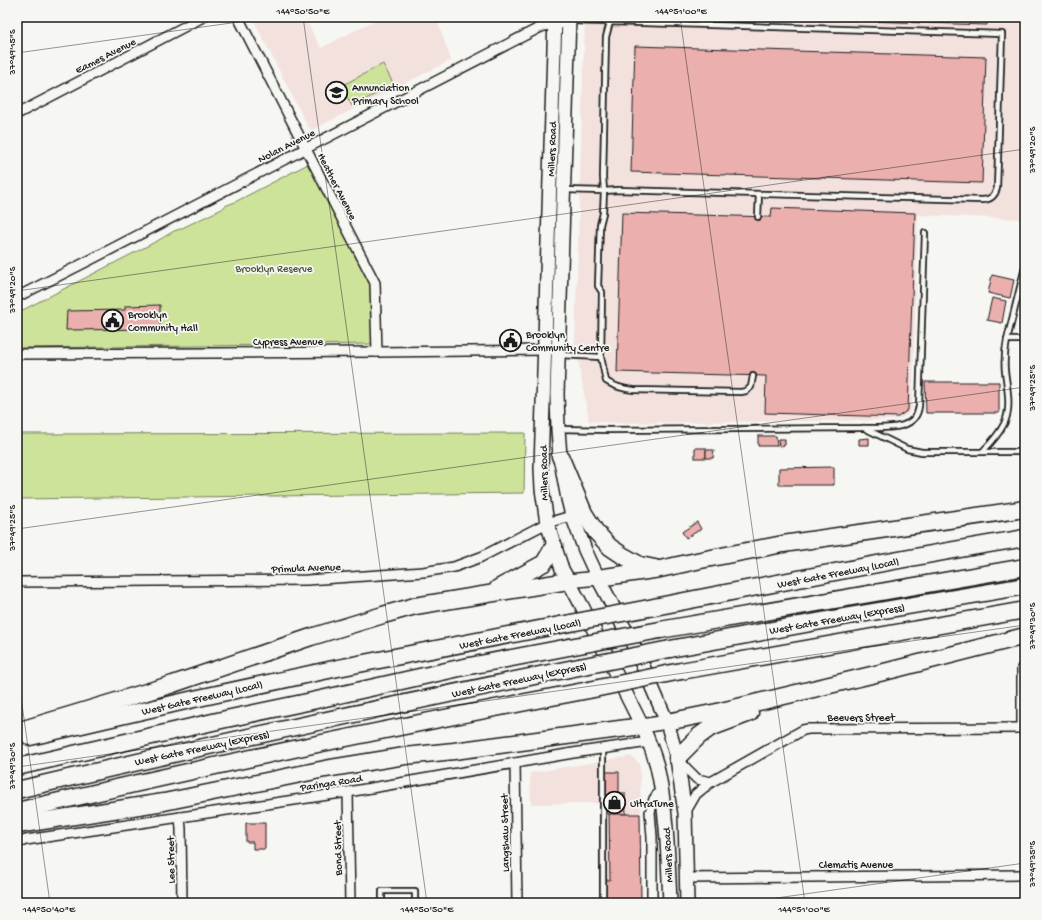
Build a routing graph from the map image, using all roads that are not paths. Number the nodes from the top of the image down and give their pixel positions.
1 (203, 17) edge
2 (238, 17) edge
3 (610, 20) edge
4 (555, 21) edge
5 (569, 21) edge
6 (17, 114) edge
7 (305, 148) junction
8 (564, 190) junction
9 (604, 191) junction
10 (759, 194) junction
11 (758, 217) dead end
12 (925, 233) dead end
13 (1025, 267) edge
14 (17, 297) edge
15 (1007, 340) junction
16 (1025, 340) edge
17 (545, 350) junction
18 (377, 352) junction
19 (558, 353) junction
20 (17, 354) edge
21 (601, 357) junction
22 (753, 376) dead end
23 (862, 428) junction
24 (558, 429) junction
25 (983, 451) junction
26 (1025, 452) edge
27 (560, 456) joint
28 (1025, 509) edge
29 (578, 514) junction
30 (547, 523) junction
31 (1025, 538) edge
32 (554, 546) junction
33 (1025, 567) edge
34 (660, 569) junction
35 (598, 578) junction
36 (568, 581) junction
37 (17, 582) edge
38 (1025, 586) edge
39 (486, 594) junction
40 (1025, 610) edge
41 (1025, 636) edge
42 (1022, 668) dead end
43 (888, 671) junction
44 (667, 722) junction
45 (642, 726) junction
46 (1024, 728) edge
47 (17, 731) edge
48 (17, 740) edge
49 (649, 742) junction
50 (603, 748) junction
51 (677, 758) junction
52 (515, 763) junction
53 (17, 767) edge
54 (711, 782) junction
55 (661, 789) junction
56 (17, 790) edge
57 (348, 792) junction
58 (17, 811) edge
59 (685, 813) junction
60 (180, 817) junction
61 (17, 825) edge
62 (17, 843) edge
63 (1025, 875) edge
64 (687, 878) junction
65 (182, 903) edge
66 (350, 903) edge
67 (382, 903) edge
68 (415, 903) edge
69 (517, 903) edge
70 (603, 903) edge
71 (652, 903) edge
72 (670, 903) edge
73 (687, 903) edge

1 - 6 street, Eames Avenue
2 - 7 street, Heather Avenue
3 - 5 lane
3 - 9 lane
3 - 10 lane
4 - 5 street, Nolan Avenue
4 - 7 street, Nolan Avenue
4 - 17 main road, Millers Road
5 - 8 main road, Millers Road
7 - 14 street, Nolan Avenue
7 - 18 street, Heather Avenue
8 - 9 lane
8 - 19 main road, Millers Road
9 - 10 lane
9 - 21 lane
10 - 11 lane
12 - 23 lane
13 - 15 lane
15 - 16 lane
15 - 25 lane
17 - 18 street, Cypress Avenue
17 - 19 street, Cypress Avenue
17 - 30 main road, Millers Road
18 - 20 street, Cypress Avenue
19 - 21 lane
19 - 24 main road, Millers Road
21 - 22 lane
23 - 24 lane
23 - 25 lane
24 - 27 main road, Millers Road
25 - 26 lane
27 - 29 highway
28 - 34 highway
29 - 30 street, Primula Avenue
29 - 34 highway
29 - 35 main road, Millers Road
30 - 32 main road, Millers Road
30 - 37 street, Primula Avenue
31 - 48 highway, West Gate Freeway (Local), bridge
32 - 36 main road, Millers Road
32 - 39 highway
33 - 53 highway, West Gate Freeway (Express), bridge
34 - 35 highway
35 - 36 main road
35 - 44 main road, Millers Road
36 - 39 highway
36 - 45 main road, Millers Road
38 - 56 highway, West Gate Freeway (Express), bridge
39 - 47 highway
40 - 58 highway, bridge
41 - 43 highway
42 - 46 street
43 - 44 highway
43 - 51 highway
44 - 45 main road
44 - 51 main road, Millers Road
45 - 49 main road, Millers Road
45 - 61 highway
46 - 54 street, Beevers Street
49 - 50 street, Paringa Road
49 - 55 main road, Millers Road
50 - 52 street, Paringa Road
50 - 70 lane
51 - 54 street
51 - 59 main road, Millers Road
52 - 57 street, Paringa Road
52 - 69 street, Langshaw Street
54 - 59 street, Beevers Street
55 - 71 street
55 - 72 main road, Millers Road
57 - 60 street, Paringa Road
57 - 66 street, Bond Street
59 - 64 main road, Millers Road
60 - 62 street, Paringa Road
60 - 65 street, Lee Street
63 - 64 street, Clematis Avenue
64 - 73 main road, Millers Road
67 - 68 lane

